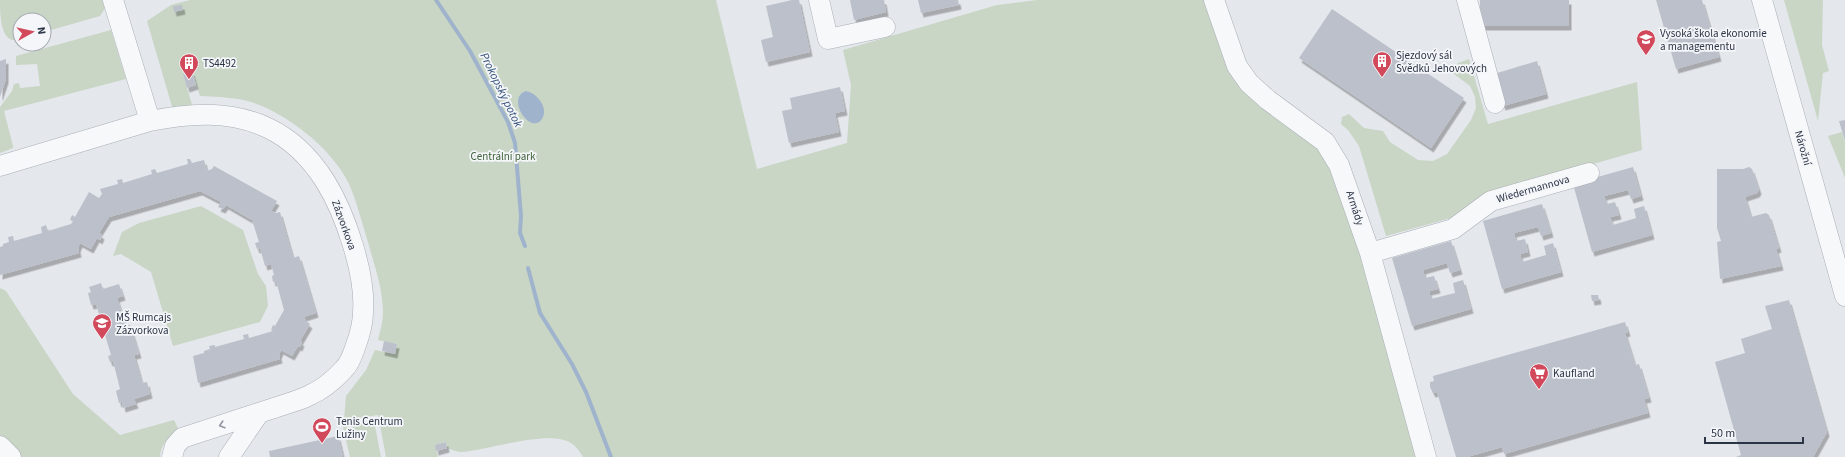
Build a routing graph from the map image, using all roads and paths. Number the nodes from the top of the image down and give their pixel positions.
1 (113, 0) edge
2 (819, 0) edge
3 (1214, 0) edge
4 (1467, 0) edge
5 (1762, 0) edge
6 (885, 27) dead end
7 (1495, 103) dead end
8 (150, 121) junction
9 (0, 166) edge
10 (1589, 173) dead end
11 (1370, 253) junction
12 (1845, 296) edge
13 (259, 413) junction
14 (0, 446) edge
15 (11, 457) edge
16 (172, 457) edge
17 (229, 457) edge
18 (1426, 457) edge

1 - 8 street
2 - 6 street
3 - 11 street, Armády
4 - 7 street
5 - 12 street, Nárožní
8 - 9 street, Zázvorkova
8 - 13 street, Zázvorkova
10 - 11 street, Wiedermannova
11 - 18 street, Armády
13 -> 16 street, Zázvorkova
13 - 17 street
14 - 15 street

